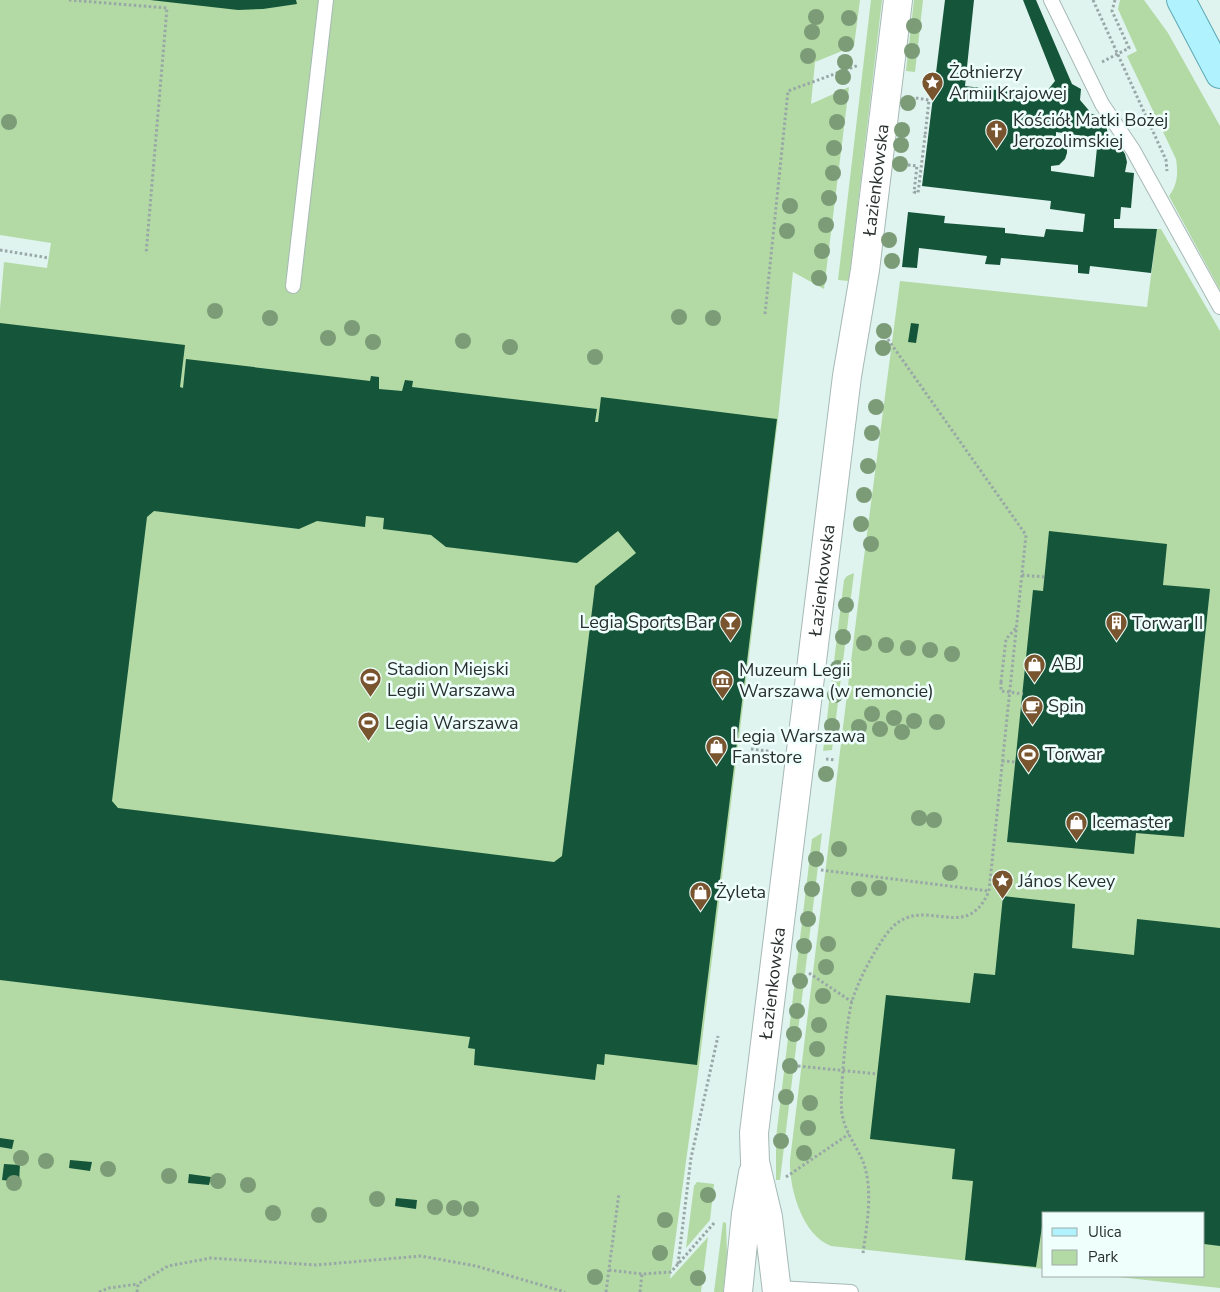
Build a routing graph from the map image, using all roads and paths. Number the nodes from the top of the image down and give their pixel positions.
1 (69, 0) edge
2 (326, 0) edge
3 (898, 0) edge
4 (1051, 0) edge
5 (1093, 0) edge
6 (1115, 0) edge
7 (1181, 0) edge
8 (1118, 54) junction
9 (859, 65) dead end
10 (1103, 65) dead end
11 (1220, 74) edge
12 (916, 98) dead end
13 (908, 165) dead end
14 (1155, 188) junction
15 (0, 250) edge
16 (146, 254) dead end
17 (49, 258) dead end
18 (293, 286) dead end
19 (1220, 308) edge
20 (765, 314) dead end
21 (887, 338) dead end
22 (1022, 575) junction
23 (1044, 577) dead end
24 (1016, 627) junction
25 (1023, 694) dead end
26 (751, 749) dead end
27 (780, 753) dead end
28 (1002, 761) junction
29 (1016, 762) dead end
30 (821, 870) dead end
31 (988, 891) junction
32 (809, 973) dead end
33 (852, 1002) junction
34 (718, 1036) dead end
35 (798, 1066) dead end
36 (844, 1071) junction
37 (877, 1074) dead end
38 (849, 1134) junction
39 (755, 1162) junction
40 (786, 1178) dead end
41 (619, 1193) dead end
42 (715, 1222) dead end
43 (863, 1253) dead end
44 (678, 1264) junction
45 (609, 1270) junction
46 (642, 1274) junction
47 (138, 1284) junction
48 (775, 1291) edge
49 (99, 1292) edge
50 (137, 1292) edge
51 (565, 1292) edge
52 (606, 1292) edge
53 (640, 1292) edge
54 (738, 1292) edge
55 (851, 1292) edge

1 - 16 path
2 - 18 lane
3 - 39 street, Łazienkowska
4 - 14 lane
5 - 8 path
6 - 8 path
7 - 11 main road
8 - 10 path
8 - 14 path
9 - 20 path
12 - 13 path
14 - 19 lane
15 - 17 path
21 - 22 path
22 - 23 path
22 - 24 path
24 - 25 path, bridge
24 - 28 path
26 - 27 path
28 - 29 path
28 - 31 path
30 - 31 path
31 - 33 path
32 - 33 path
33 - 36 path
34 - 44 path
35 - 36 path
36 - 37 path
36 - 38 path
38 - 40 path
38 - 43 path
39 - 48 street, Łazienkowska
39 - 54 street, Łazienkowska
41 - 45 path
42 - 44 path
44 - 46 path
45 - 46 path
45 - 52 path
46 - 53 path
47 - 49 path
47 - 50 path
47 - 51 path
48 - 55 lane

